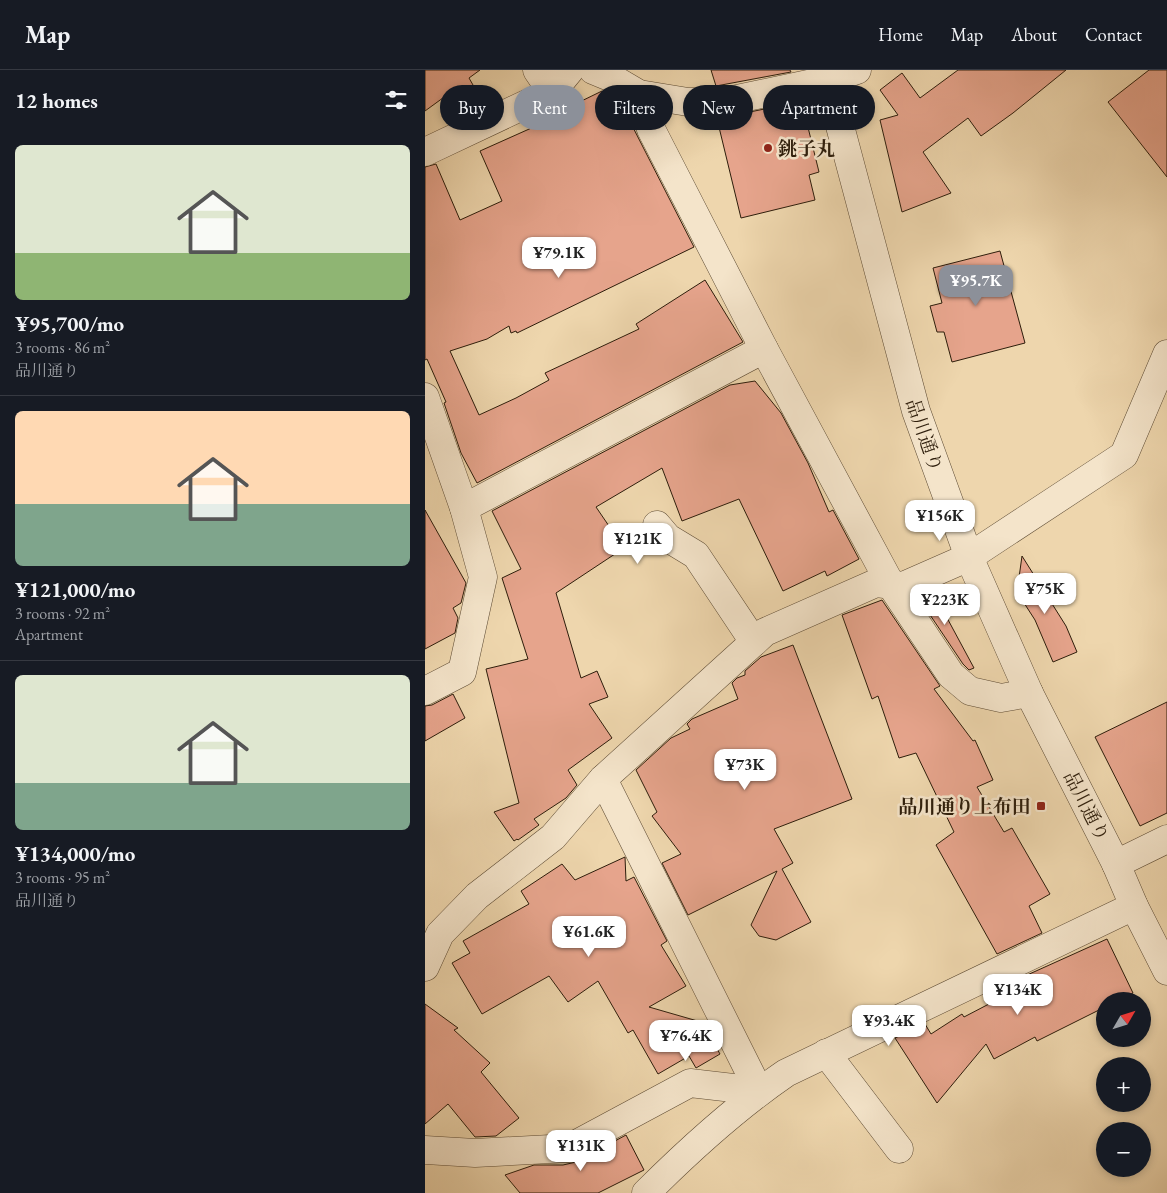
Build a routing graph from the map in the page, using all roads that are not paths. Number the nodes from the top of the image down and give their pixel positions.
1 (537, 70) edge
2 (570, 70) edge
3 (593, 70) edge
4 (857, 70) edge
5 (826, 75) edge
6 (547, 85) edge
7 (558, 85) edge
8 (624, 85) edge
9 (673, 100) edge
10 (514, 110) edge
11 (652, 130) edge
12 (425, 152) edge
13 (764, 349) junction
14 (1167, 354) edge
15 (425, 397) edge
16 (464, 508) junction
17 (657, 525) dead end
18 (969, 557) junction
19 (891, 585) junction
20 (753, 642) junction
21 (425, 691) edge
22 (1029, 693) junction
23 (603, 779) junction
24 (1167, 839) edge
25 (1116, 864) junction
26 (1134, 906) junction
27 (425, 967) edge
28 (1167, 971) edge
29 (826, 1054) junction
30 (759, 1092) junction
31 (899, 1149) dead end
32 (425, 1150) edge
33 (646, 1193) edge

1 - 6 street
2 - 7 street
3 - 8 street
4 - 5 street
5 - 9 street
5 - 18 street, 品川通り
10 - 12 street
11 - 13 street
13 - 16 street
13 - 19 street
14 - 18 street
15 - 16 street
16 - 21 street
17 - 20 street
18 - 19 street
18 - 22 street, 品川通り
19 - 20 street
19 - 22 street
20 - 23 street
22 - 25 street, 品川通り
23 - 27 street
23 - 30 street
24 - 25 street
25 - 26 street, 品川通り
26 - 28 street, 品川通り
26 - 29 street
29 - 30 street
29 - 31 street
30 - 32 street
30 - 33 street

